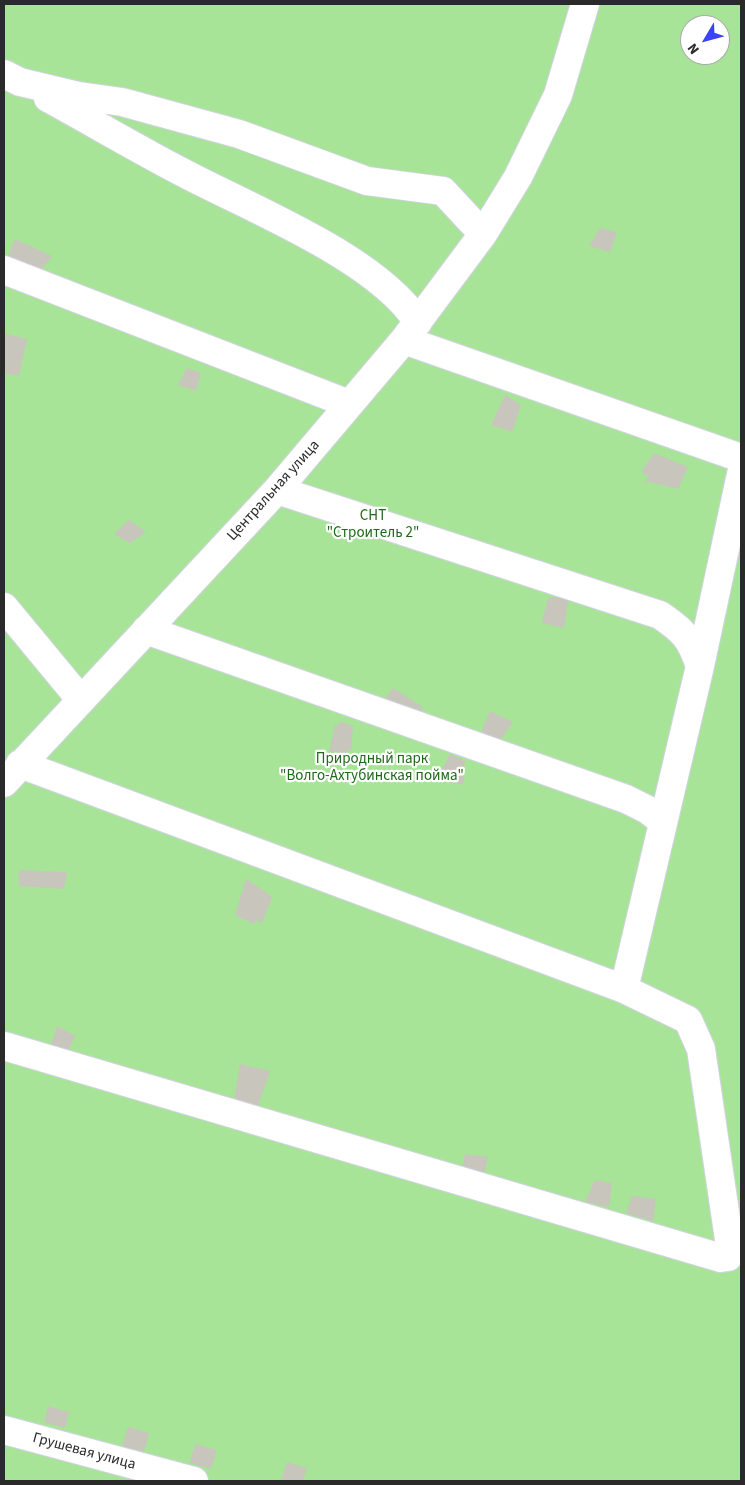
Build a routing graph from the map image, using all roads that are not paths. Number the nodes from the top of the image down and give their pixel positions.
1 (585, 4) edge
2 (12, 78) edge
3 (483, 234) junction
4 (4, 270) edge
5 (411, 331) junction
6 (349, 404) junction
7 (741, 458) edge
8 (741, 474) edge
9 (277, 490) junction
10 (4, 607) edge
11 (146, 630) junction
12 (700, 666) junction
13 (81, 700) junction
14 (12, 774) edge
15 (663, 822) junction
16 (624, 989) junction
17 (4, 1046) edge
18 (4, 1430) edge
19 (194, 1481) edge

1 - 3 street, Центральная улица
2 - 3 street
2 - 5 street
3 - 5 street, Центральная улица
4 - 6 street
5 - 6 street, Центральная улица
5 - 7 street
6 - 9 street, Центральная улица
8 - 12 street
9 - 11 street, Центральная улица
9 - 12 street
10 - 13 street
11 - 13 street, Центральная улица
11 - 15 street
12 - 15 street
13 - 14 street, Центральная улица
14 - 16 street
15 - 16 street
16 - 17 street
18 - 19 street, Грушевая улица

